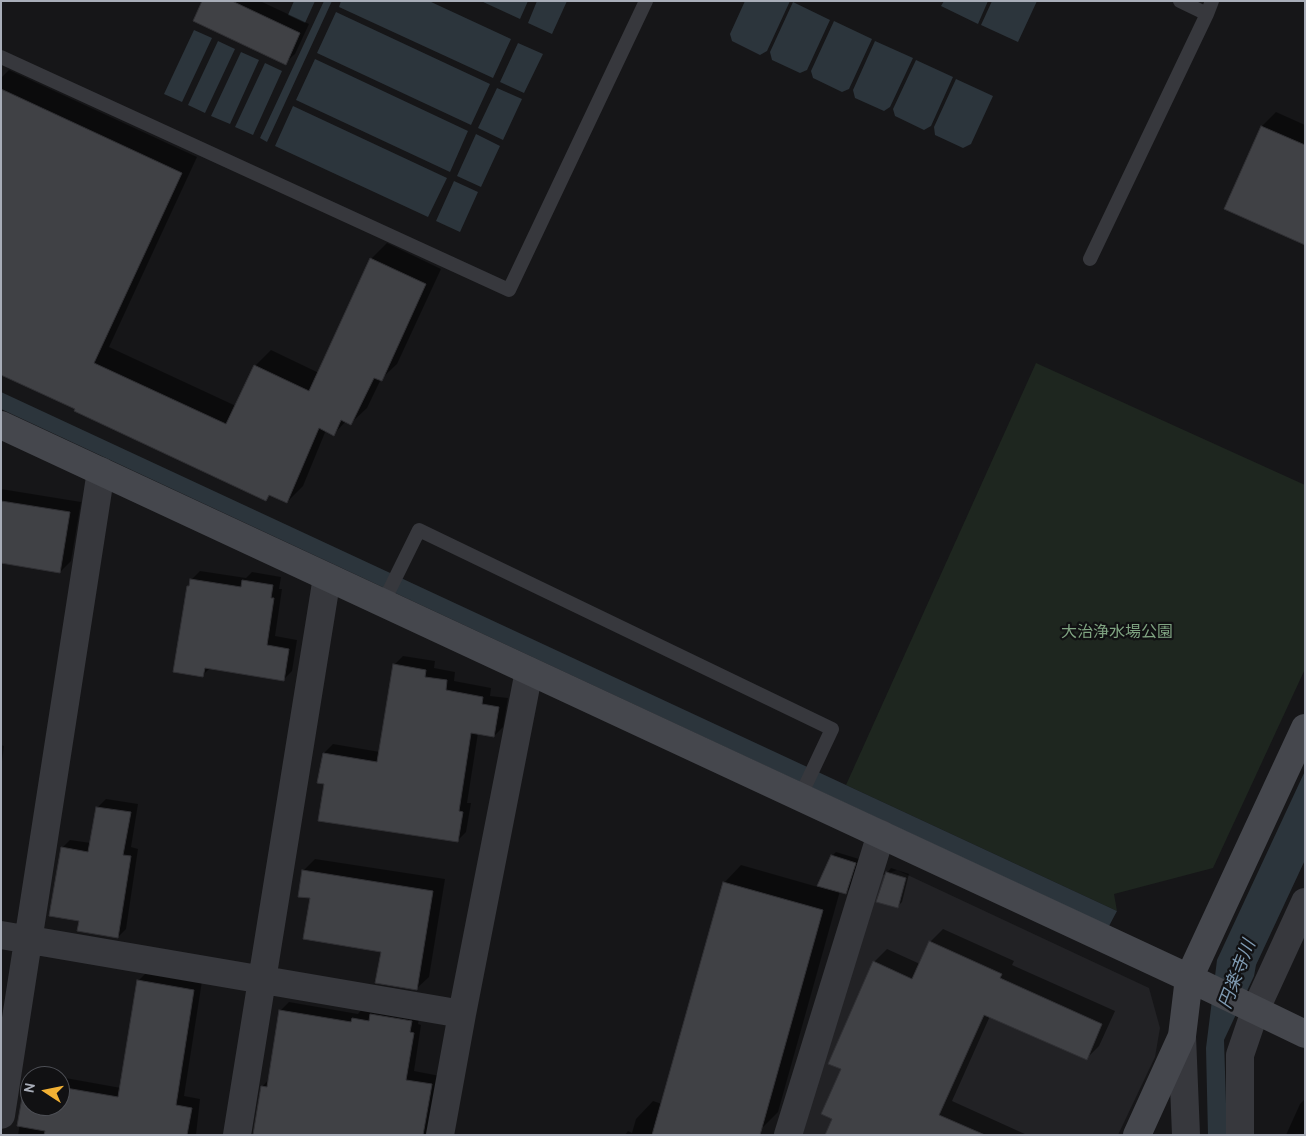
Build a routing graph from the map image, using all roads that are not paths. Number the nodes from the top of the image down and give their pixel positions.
1 (646, 1) edge
2 (1180, 1) edge
3 (1209, 7) edge
4 (1, 57) edge
5 (1090, 259) dead end
6 (1, 425) edge
7 (101, 471) junction
8 (327, 577) junction
9 (386, 598) junction
10 (529, 671) junction
11 (1305, 728) edge
12 (803, 792) junction
13 (881, 834) junction
14 (1305, 902) edge
15 (1, 935) edge
16 (30, 940) junction
17 (262, 980) junction
18 (1199, 983) junction
19 (1249, 1008) junction
20 (462, 1014) junction
21 (1305, 1034) edge
22 (1182, 1036) junction
23 (1, 1115) edge
24 (237, 1135) edge
25 (440, 1135) edge
26 (788, 1135) edge
27 (1137, 1135) edge
28 (1186, 1135) edge
29 (1240, 1135) edge

1 - 4 lane
2 - 3 lane
3 - 5 lane
6 - 7 street
7 - 8 street
7 - 16 street
8 - 9 street
8 - 17 street
9 - 10 street
9 - 12 lane
10 - 12 street
10 - 20 street
11 - 18 street
12 - 13 street
13 - 18 street
13 - 26 street
14 - 19 street
15 - 16 street
16 - 17 street
16 - 23 street
17 - 20 street
17 - 24 street
18 - 19 street
18 - 22 street
19 - 21 street
19 - 29 street
20 - 25 street
22 - 27 street
22 - 28 street

